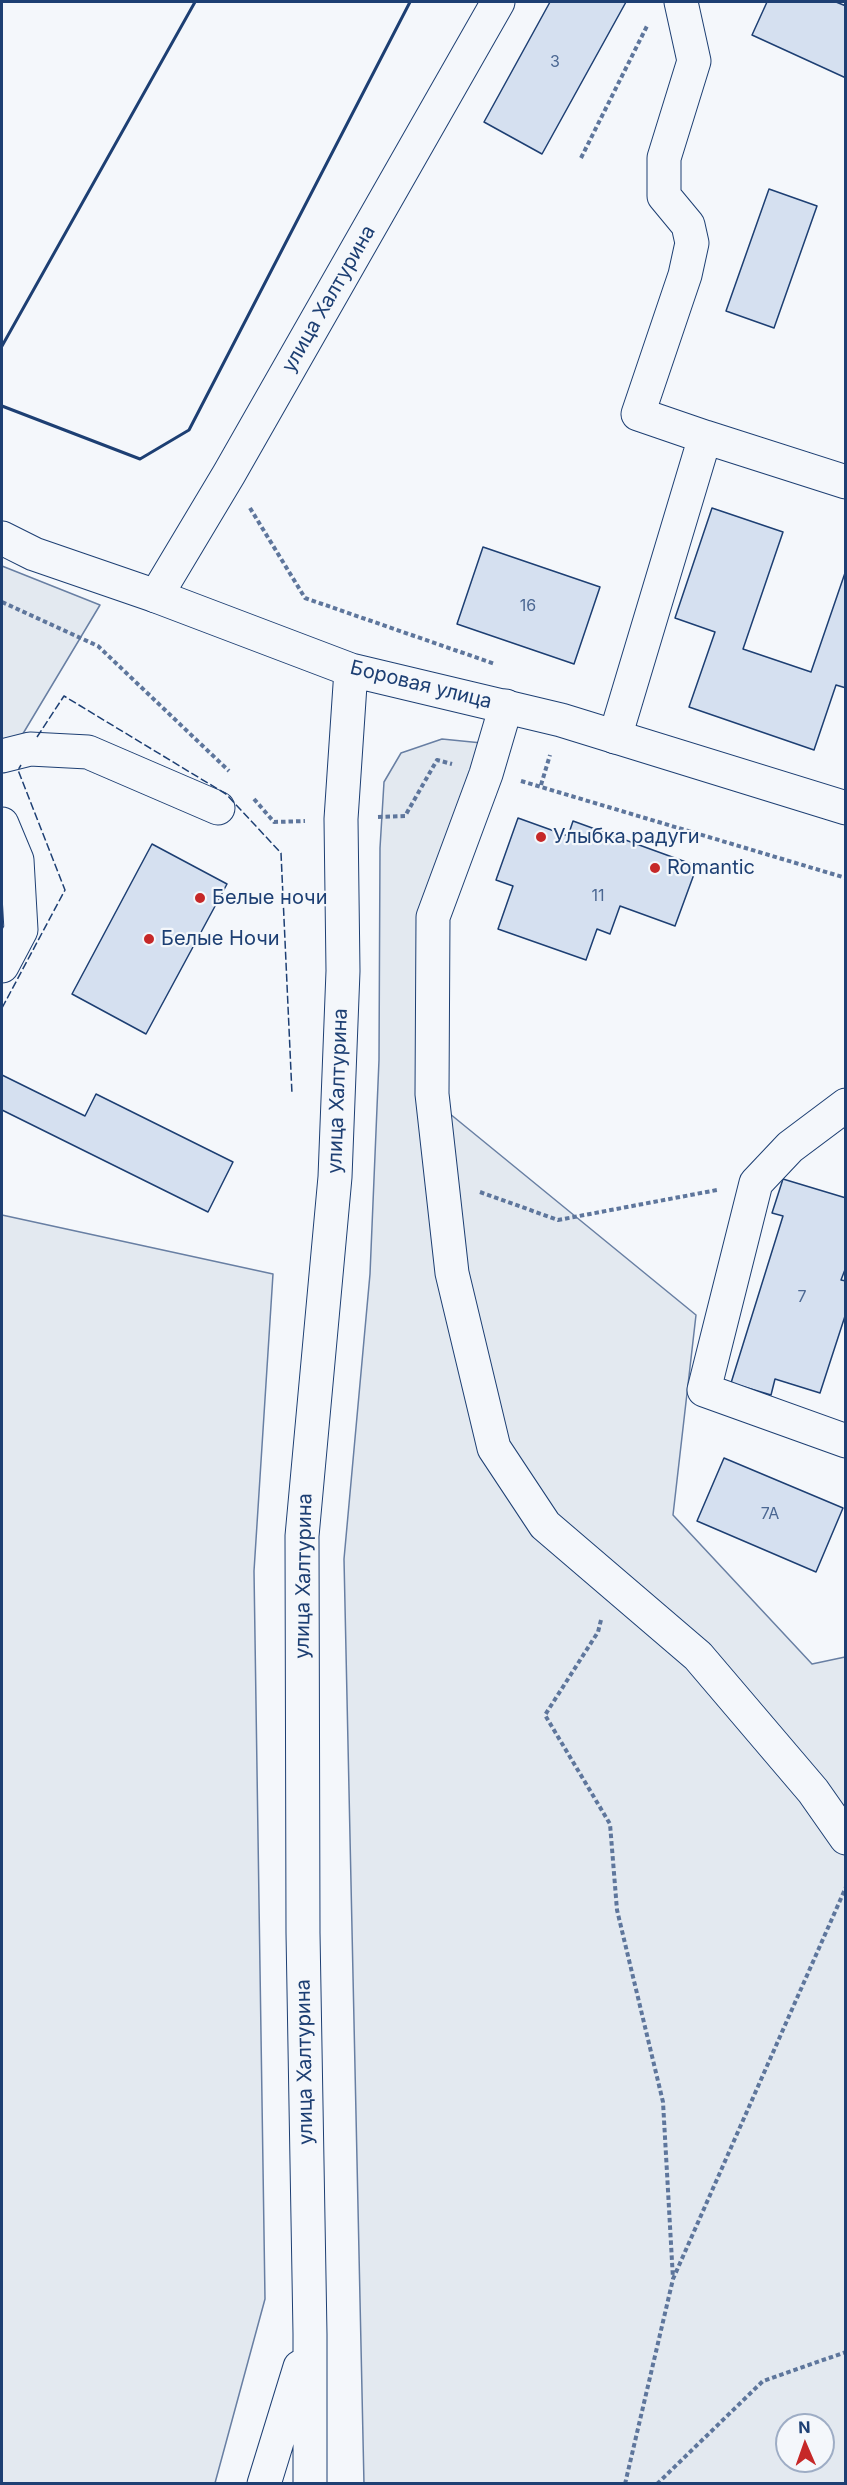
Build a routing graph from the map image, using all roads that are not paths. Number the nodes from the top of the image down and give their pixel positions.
1 (498, 2) edge
2 (681, 2) edge
3 (705, 437) junction
4 (846, 482) edge
5 (2, 538) edge
6 (2, 554) edge
7 (34, 554) junction
8 (156, 596) junction
9 (351, 670) junction
10 (506, 706) junction
11 (615, 737) junction
12 (2, 756) edge
13 (218, 808) dead end
14 (846, 808) edge
15 (2, 824) edge
16 (2, 966) edge
17 (846, 1105) edge
18 (846, 1441) edge
19 (846, 1838) edge
20 (310, 2334) junction
21 (264, 2484) edge
22 (310, 2484) edge

1 - 8 main road, улица Халтурина
2 - 3 main road
3 - 4 main road
3 - 11 main road
5 - 7 main road
6 - 7 main road, Боровая улица
7 - 8 main road, Боровая улица
8 - 9 main road, Боровая улица
9 - 10 main road, Боровая улица
9 - 20 main road, улица Халтурина
10 - 11 main road, Боровая улица
10 - 19 main road
11 - 14 main road, Боровая улица
12 - 13 main road
15 - 16 main road
17 - 18 main road
20 - 21 main road
20 - 22 main road, улица Халтурина

